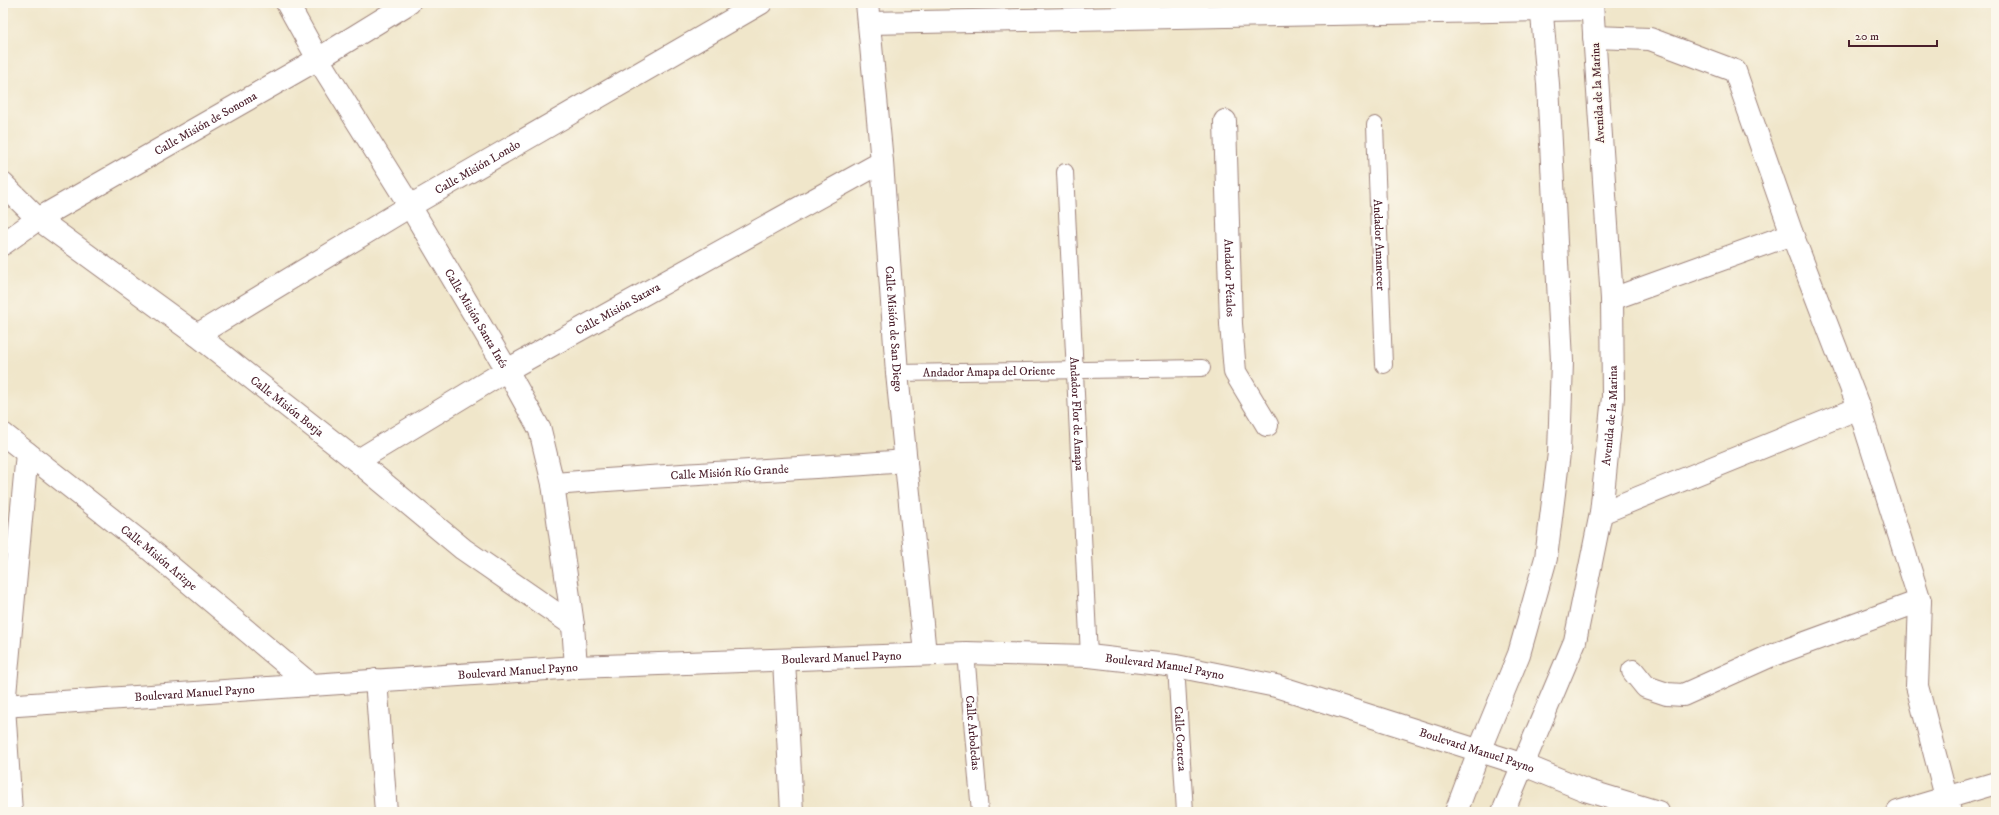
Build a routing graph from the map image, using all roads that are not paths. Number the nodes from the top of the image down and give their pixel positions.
1 (287, 3) edge
2 (409, 3) edge
3 (761, 3) edge
4 (1541, 6) edge
5 (1592, 6) edge
6 (1430, 8) edge
7 (1240, 10) edge
8 (1054, 11) edge
9 (868, 13) edge
10 (1594, 37) junction
11 (318, 60) junction
12 (1224, 121) dead end
13 (1375, 125) dead end
14 (882, 162) junction
15 (1065, 172) dead end
16 (3, 184) edge
17 (410, 206) junction
18 (38, 220) junction
19 (1792, 234) junction
20 (3, 244) edge
21 (1612, 299) junction
22 (197, 335) junction
23 (1384, 365) dead end
24 (1202, 368) dead end
25 (507, 370) junction
26 (1075, 370) junction
27 (897, 373) junction
28 (1859, 408) junction
29 (1268, 425) dead end
30 (3, 434) edge
31 (27, 453) junction
32 (906, 461) junction
33 (357, 462) junction
34 (552, 484) junction
35 (1601, 513) junction
36 (1920, 601) junction
37 (572, 626) junction
38 (966, 653) junction
39 (925, 654) junction
40 (1089, 656) junction
41 (784, 660) junction
42 (1176, 666) junction
43 (576, 667) junction
44 (1633, 671) dead end
45 (376, 680) junction
46 (311, 685) junction
47 (4, 706) edge
48 (1479, 751) junction
49 (1524, 765) junction
50 (1996, 783) edge
51 (1948, 805) edge
52 (11, 812) edge
53 (386, 812) edge
54 (792, 812) edge
55 (980, 812) edge
56 (1185, 812) edge
57 (1456, 812) edge
58 (1503, 812) edge
59 (1658, 812) edge
60 (1898, 812) edge

1 - 11 street, Calle Misión Santa Inés
2 - 11 street, Calle Misión de Sonoma
3 - 17 street, Calle Misión Londo
4 - 5 street
4 - 6 street
4 - 48 street
5 - 10 street, Avenida de la Marina
6 - 7 street
7 - 8 street
8 - 9 street
9 - 14 street, Calle Misión de San Diego
10 - 19 street
10 - 21 street, Avenida de la Marina
11 - 17 street, Calle Misión Santa Inés
11 - 18 street, Calle Misión de Sonoma
12 - 29 street, Andador Pétalos
13 - 23 lane, Andador Amanecer
14 - 25 street, Calle Misión Satava
14 - 27 street, Calle Misión de San Diego
15 - 26 lane, Andador Flor de Amapa
16 - 18 street, Calle Misión Borja
17 - 22 street, Calle Misión Londo
17 - 25 street, Calle Misión Santa Inés
18 - 20 street, Calle Misión de Sonoma
18 - 22 street, Calle Misión Borja
19 - 21 street
19 - 28 street
21 - 35 street, Avenida de la Marina
22 - 33 street, Calle Misión Borja
24 - 26 lane, Andador Amapa del Oriente
25 - 33 street, Calle Misión Satava
25 - 34 street, Calle Misión Santa Inés
26 - 27 lane, Andador Amapa del Oriente
26 - 40 lane, Andador Flor de Amapa
27 - 32 street, Calle Misión de San Diego
28 - 35 street
28 - 36 street
30 - 31 street, Calle Misión Arizpe
31 - 46 street, Calle Misión Arizpe
31 - 47 street
32 - 34 street, Calle Misión Río Grande
32 - 39 street, Calle Misión de San Diego
33 - 37 street, Calle Misión Borja
34 - 37 street, Calle Misión Santa Inés
35 - 49 street, Avenida de la Marina
36 - 44 street
36 - 51 street
37 - 43 street, Calle Misión Santa Inés
38 - 39 street, Boulevard Manuel Payno
38 - 40 street, Boulevard Manuel Payno
38 - 55 lane, Calle Arboledas
39 - 41 street, Boulevard Manuel Payno
40 - 42 street, Boulevard Manuel Payno
41 - 43 street, Boulevard Manuel Payno
41 - 54 street
42 - 48 street, Boulevard Manuel Payno
42 - 56 lane, Calle Corteza
43 - 45 street, Boulevard Manuel Payno
45 - 46 street, Boulevard Manuel Payno
45 - 53 street
46 - 47 street, Boulevard Manuel Payno
47 - 52 street
48 - 49 street, Boulevard Manuel Payno
48 - 57 street
49 - 58 street, Avenida de la Marina
49 - 59 street, Boulevard Manuel Payno
50 - 51 street
51 - 60 street

